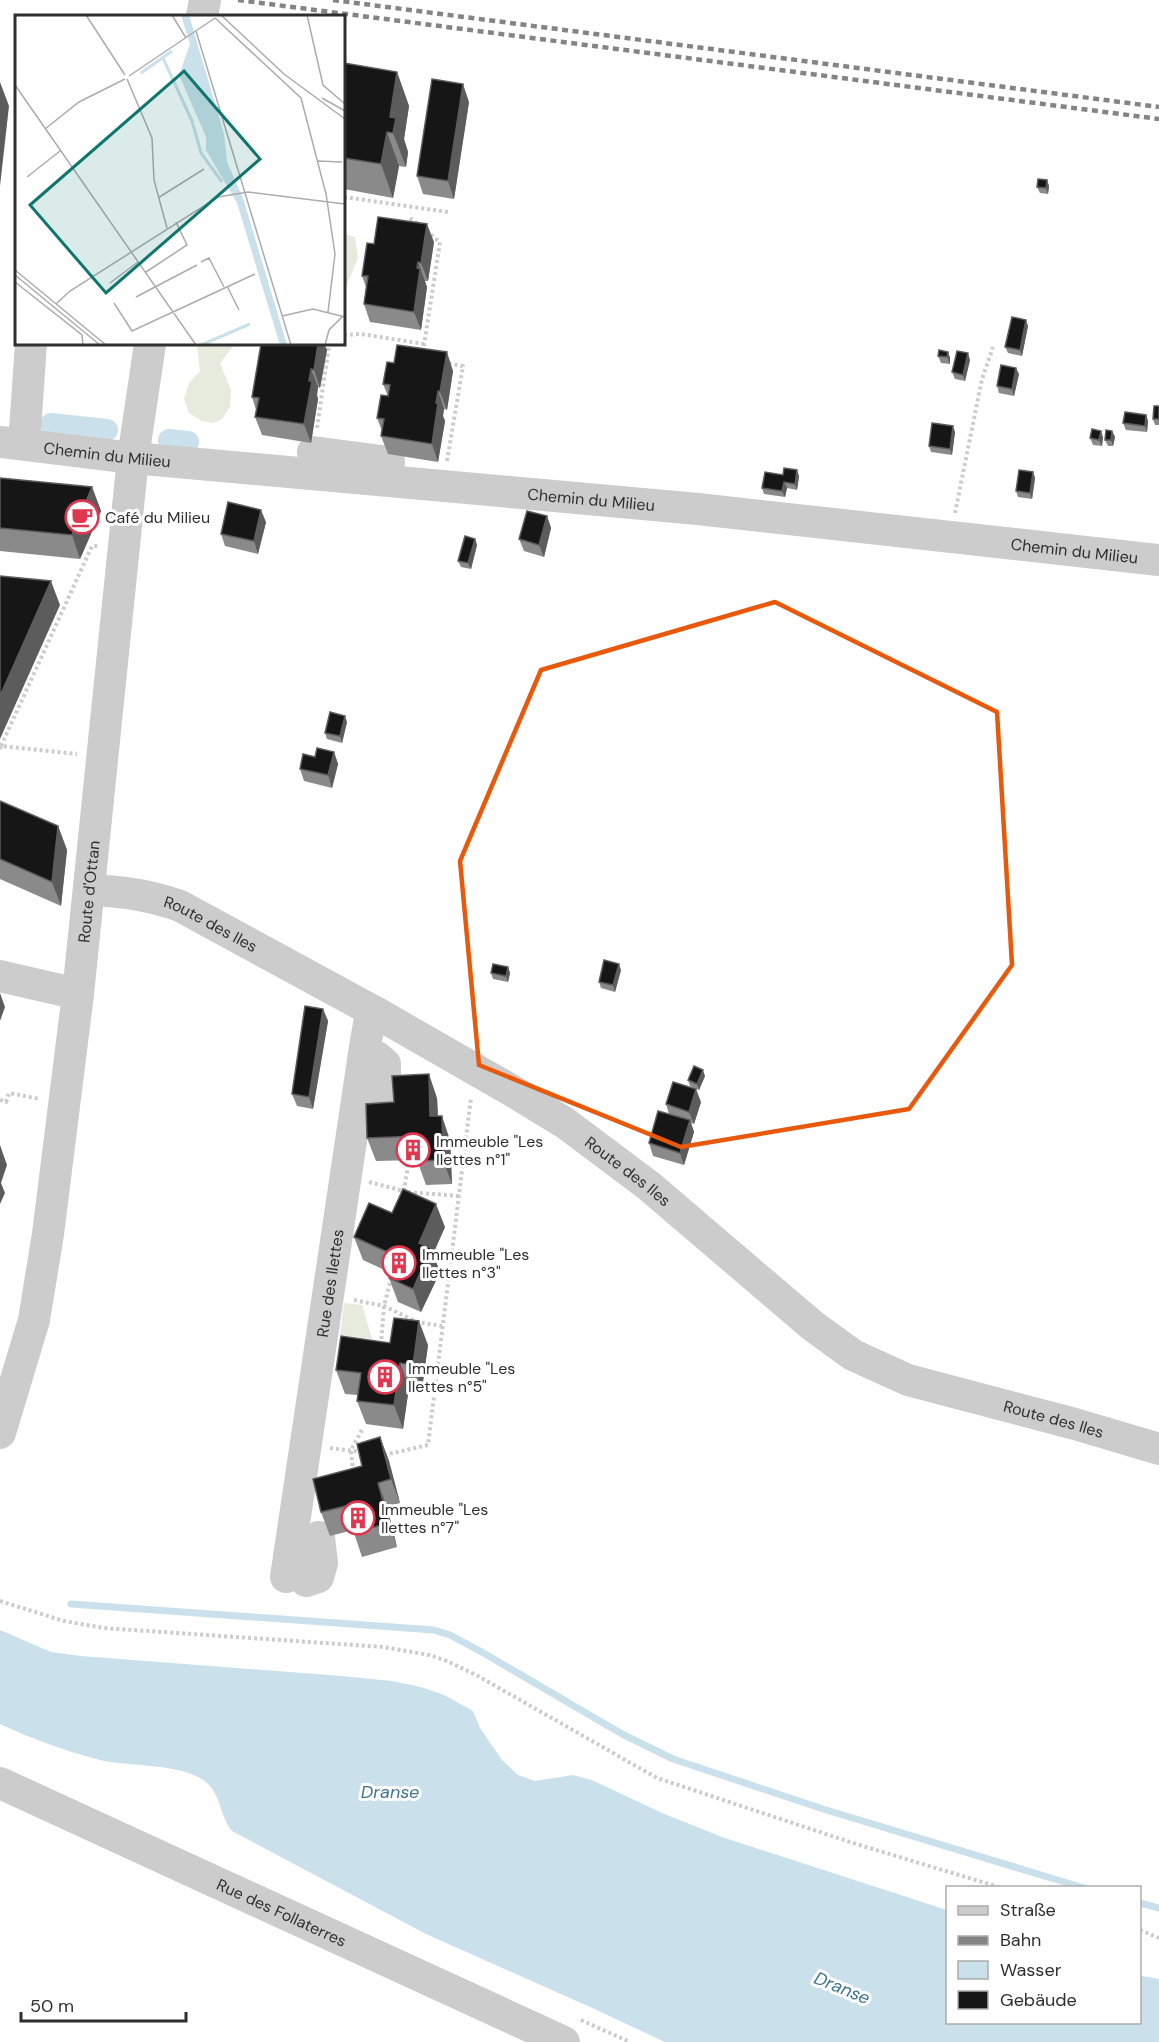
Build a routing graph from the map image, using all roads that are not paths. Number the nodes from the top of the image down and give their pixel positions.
1 (205, 0) edge
2 (202, 15) edge
3 (31, 345) edge
4 (150, 345) edge
5 (12, 443) edge
6 (313, 452) road end
7 (133, 458) junction
8 (454, 471) road end
9 (1159, 560) edge
10 (89, 890) junction
11 (0, 976) edge
12 (78, 994) junction
13 (375, 1012) junction
14 (364, 1055) junction
15 (381, 1101) edge
16 (0, 1433) edge
17 (1159, 1449) edge
18 (319, 1537) dead end
19 (0, 1783) edge
20 (564, 2042) edge

1 - 2 street
3 - 5 street, Chemin du Milieu
4 - 7 street, Route d'Ottan
5 - 7 street, Chemin du Milieu
6 - 8 street
7 - 9 street, Chemin du Milieu
7 - 10 street, Route d'Ottan
10 - 12 street, Route d'Ottan
10 - 13 street, Route des Iles
11 - 12 street
12 - 16 street, Route d'Ottan
13 - 14 street, Rue des Ilettes
13 - 17 street, Route des Iles
14 - 15 street
14 - 18 street, Rue des Ilettes
19 - 20 street, Rue des Follaterres

